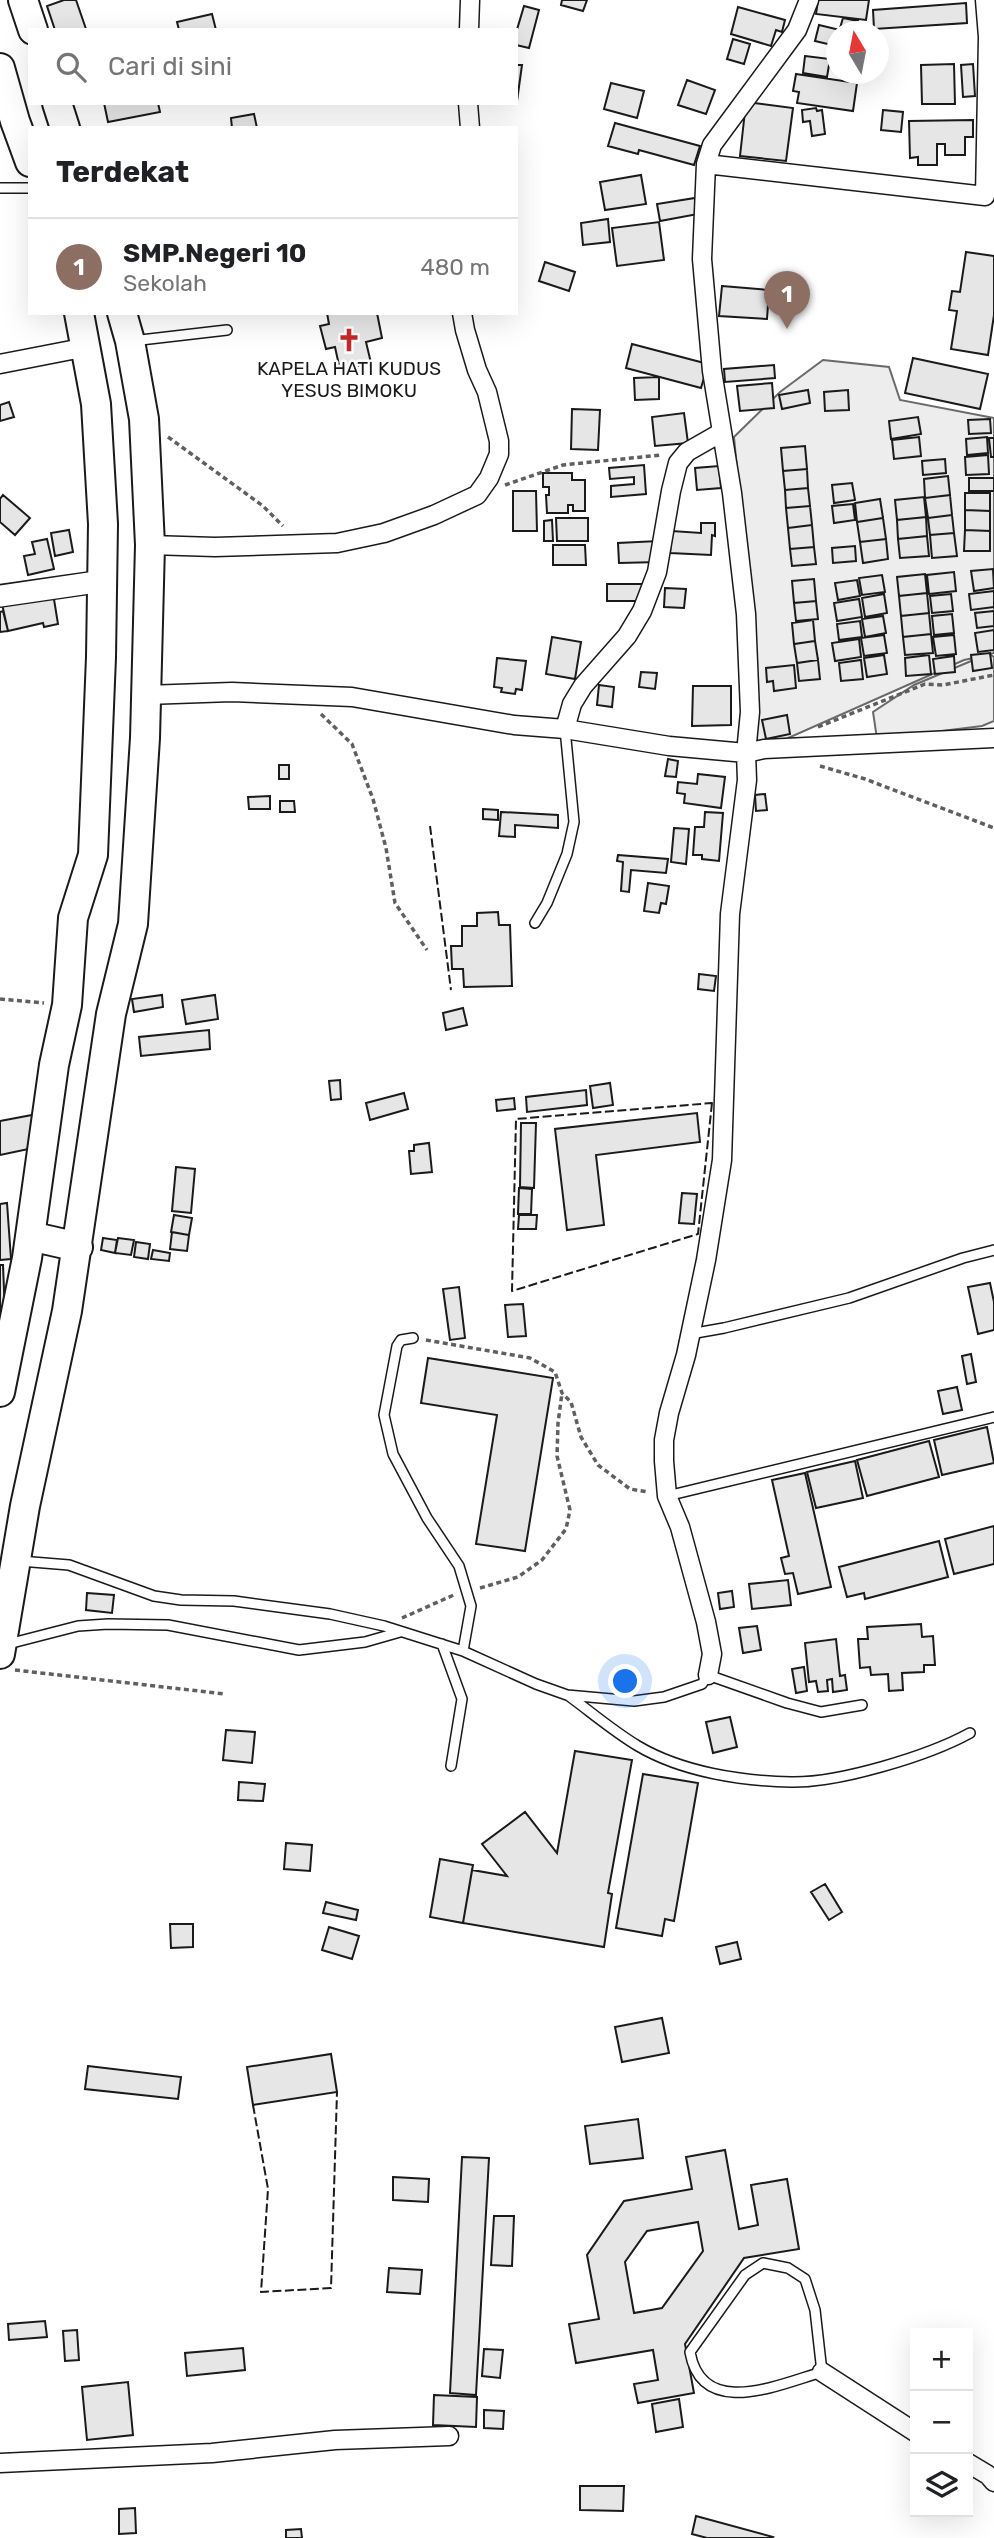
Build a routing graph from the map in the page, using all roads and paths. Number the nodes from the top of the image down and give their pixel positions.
1 (23, 0) edge
2 (470, 0) edge
3 (809, 0) edge
4 (985, 0) edge
5 (32, 28) edge
6 (469, 28) edge
7 (991, 37) edge
8 (0, 68) edge
9 (58, 105) edge
10 (468, 105) edge
11 (64, 126) edge
12 (470, 126) edge
13 (28, 158) edge
14 (706, 164) junction
15 (0, 188) edge
16 (28, 188) edge
17 (989, 196) edge
18 (79, 315) edge
19 (123, 315) edge
20 (462, 315) edge
21 (227, 330) dead end
22 (130, 341) junction
23 (87, 347) junction
24 (0, 364) edge
25 (144, 419) junction
26 (722, 432) junction
27 (687, 452) junction
28 (477, 495) junction
29 (299, 542) junction
30 (150, 545) junction
31 (103, 581) junction
32 (0, 596) edge
33 (994, 675) edge
34 (299, 693) junction
35 (146, 695) junction
36 (565, 729) junction
37 (813, 729) dead end
38 (994, 738) edge
39 (746, 753) junction
40 (814, 764) dead end
41 (994, 828) edge
42 (535, 923) dead end
43 (426, 950) dead end
44 (0, 999) edge
45 (67, 1005) junction
46 (30, 1237) junction
47 (78, 1247) junction
48 (994, 1250) edge
49 (690, 1334) junction
50 (413, 1338) joint
51 (5, 1343) edge
52 (0, 1392) edge
53 (562, 1393) junction
54 (994, 1417) edge
55 (667, 1496) junction
56 (15, 1561) junction
57 (466, 1590) junction
58 (384, 1626) junction
59 (401, 1631) junction
60 (442, 1644) junction
61 (463, 1651) junction
62 (5, 1657) edge
63 (708, 1675) junction
64 (225, 1695) dead end
65 (567, 1695) junction
66 (862, 1705) dead end
67 (970, 1733) dead end
68 (451, 1766) dead end
69 (822, 2372) junction
70 (910, 2429) edge
71 (449, 2436) dead end
72 (0, 2463) edge
73 (973, 2466) edge
74 (994, 2482) edge

1 - 5 highway
2 - 6 street
3 - 14 street
4 - 7 street
7 - 17 street
8 - 13 highway
9 - 11 highway
10 - 12 street
14 - 17 street
14 - 26 street
15 - 16 lane
18 - 23 highway
19 - 22 highway
20 - 28 street
21 - 22 lane
22 - 25 highway
23 - 24 street
23 - 31 highway
25 - 29 path
25 - 30 highway
26 - 27 street
26 - 39 street
27 - 28 path
27 - 36 street
28 - 29 street
29 - 30 street
30 - 35 highway
31 - 32 street
31 - 45 highway
33 - 37 path
34 - 35 street
34 - 36 street
34 - 43 path
35 - 47 highway
36 - 39 street
36 - 42 lane
38 - 39 street
39 - 49 street
40 - 41 path
44 - 45 path
45 - 46 highway
46 - 47 highway
46 - 51 highway
47 - 56 highway
48 - 49 lane
49 - 55 street
50 - 53 path
50 - 57 lane
51 - 52 highway
53 - 55 path
53 - 57 path
54 - 55 lane
55 - 63 street
56 - 58 lane
56 - 62 highway
57 - 58 path
57 - 61 lane
58 - 59 lane
59 - 60 lane
59 - 62 lane
60 - 61 lane
60 - 68 lane
61 - 65 lane
62 - 64 path
63 - 65 lane
63 - 66 lane
65 - 67 lane
69 - 69 lane
69 - 70 street
71 - 72 street
73 - 74 street

